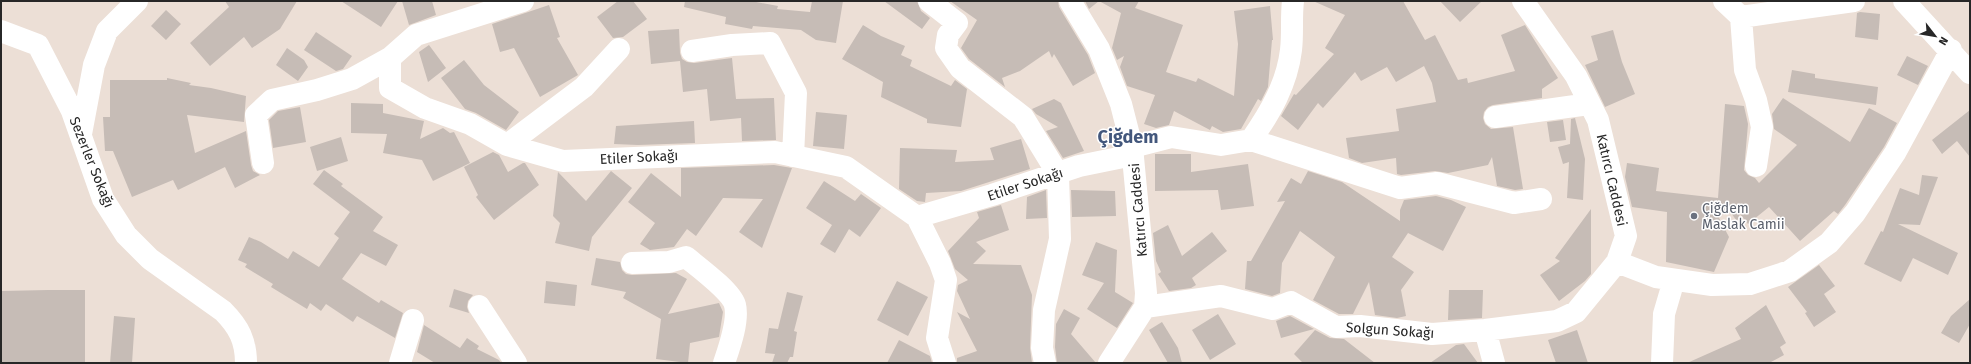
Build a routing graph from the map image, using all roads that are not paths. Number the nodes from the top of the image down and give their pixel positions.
1 (137, 1) edge
2 (523, 1) edge
3 (929, 1) edge
4 (1070, 1) edge
5 (1293, 1) edge
6 (1523, 1) edge
7 (1724, 1) edge
8 (1854, 1) edge
9 (1904, 1) edge
10 (1741, 17) junction
11 (1, 31) edge
12 (619, 49) dead end
13 (1951, 50) junction
14 (692, 51) dead end
15 (390, 58) junction
16 (1970, 61) edge
17 (1970, 73) edge
18 (1589, 104) junction
19 (1495, 117) dead end
20 (81, 137) junction
21 (1251, 140) junction
22 (507, 145) junction
23 (1133, 151) junction
24 (793, 156) junction
25 (263, 163) dead end
26 (1756, 166) dead end
27 (1058, 174) junction
28 (1541, 199) dead end
29 (917, 217) junction
30 (1617, 262) junction
31 (632, 263) dead end
32 (1674, 280) junction
33 (479, 306) dead end
34 (1145, 308) junction
35 (413, 320) dead end
36 (1485, 330) junction
37 (246, 363) edge
38 (400, 363) edge
39 (516, 363) edge
40 (724, 363) edge
41 (945, 363) edge
42 (1045, 363) edge
43 (1109, 363) edge
44 (1494, 363) edge
45 (1662, 363) edge

1 - 20 street
2 - 15 street
3 - 27 street
4 - 23 street
5 - 21 street
6 - 18 street, Katırcı Caddesi
7 - 10 street
8 - 10 street
9 - 13 street
10 - 26 street
11 - 20 street, Sezerler Sokağı
12 - 22 street
13 - 16 street
13 - 17 street
13 - 32 street
14 - 24 street
15 - 22 street, Etiler Sokağı
15 - 25 street
18 - 19 street
18 - 30 street, Katırcı Caddesi
20 - 37 street, Sezerler Sokağı
21 - 23 street, Katırcı Caddesi
21 - 28 street
22 - 24 street, Etiler Sokağı
23 - 27 street, Etiler Sokağı
23 - 34 street, Katırcı Caddesi
24 - 29 street, Etiler Sokağı
27 - 29 street, Etiler Sokağı
27 - 42 street
29 - 41 street, Etiler Sokağı
30 - 32 street
30 - 36 street, Solgun Sokağı
31 - 40 street
32 - 45 street
33 - 39 street
34 - 36 street, Solgun Sokağı
34 - 43 street
35 - 38 street
36 - 44 street

